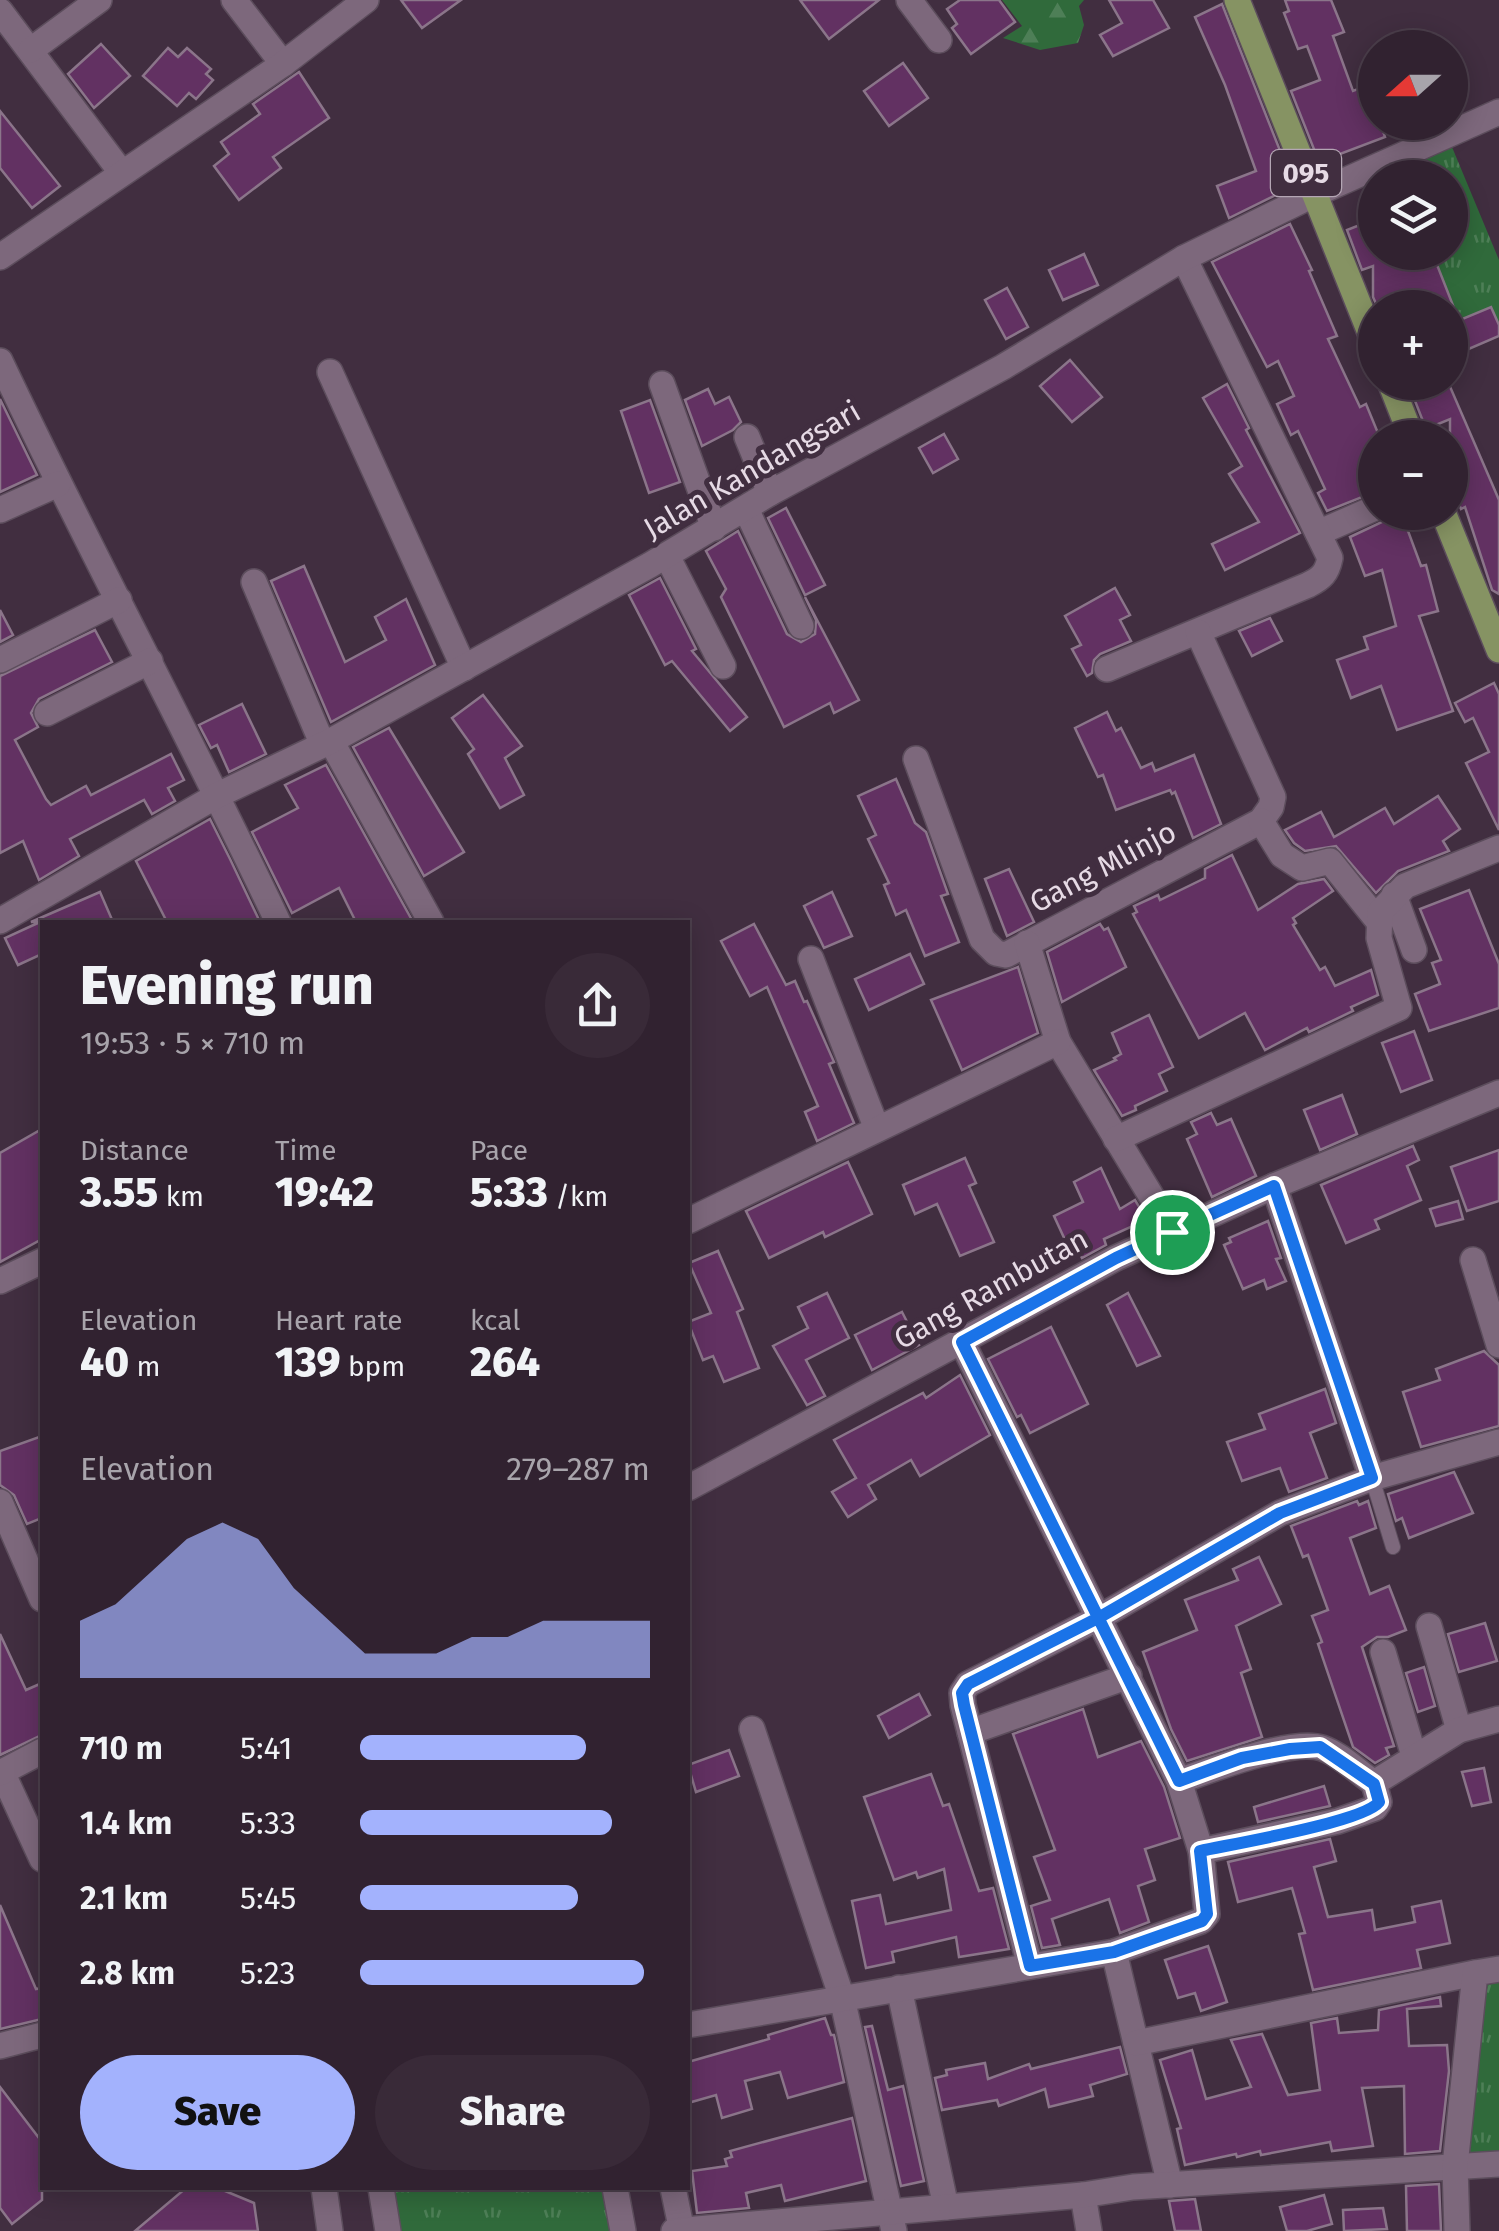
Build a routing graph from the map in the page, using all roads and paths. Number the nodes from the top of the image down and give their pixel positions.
1 (99, 0) edge
2 (234, 0) edge
3 (366, 0) edge
4 (909, 0) edge
5 (1238, 0) edge
6 (0, 11) edge
7 (939, 40) dead end
8 (31, 50) junction
9 (283, 64) junction
10 (1499, 112) edge
11 (121, 172) junction
12 (1315, 194) junction
13 (0, 258) edge
14 (1184, 258) junction
15 (1358, 302) edge
16 (0, 361) edge
17 (330, 372) dead end
18 (662, 384) dead end
19 (747, 437) dead end
20 (58, 484) junction
21 (770, 493) junction
22 (746, 509) junction
23 (0, 510) edge
24 (1358, 516) edge
25 (714, 528) junction
26 (1450, 530) edge
27 (1318, 534) junction
28 (667, 556) junction
29 (254, 582) dead end
30 (118, 600) junction
31 (802, 626) dead end
32 (1198, 632) junction
33 (1499, 650) edge
34 (0, 660) edge
35 (150, 661) junction
36 (722, 666) dead end
37 (464, 668) junction
38 (1108, 669) dead end
39 (47, 713) dead end
40 (327, 742) junction
41 (916, 759) dead end
42 (218, 795) junction
43 (1261, 821) junction
44 (1499, 848) edge
45 (1394, 895) junction
46 (277, 920) edge
47 (429, 920) edge
48 (0, 921) edge
49 (1379, 922) junction
50 (1028, 944) junction
51 (1414, 950) dead end
52 (811, 959) dead end
53 (1058, 1042) junction
54 (1499, 1092) edge
55 (877, 1130) junction
56 (1116, 1139) junction
57 (1274, 1186) junction
58 (690, 1220) edge
59 (1172, 1232) junction
60 (1473, 1260) dead end
61 (40, 1262) edge
62 (0, 1281) edge
63 (962, 1342) junction
64 (1499, 1345) edge
65 (1499, 1442) edge
66 (1372, 1478) junction
67 (690, 1487) edge
68 (0, 1502) edge
69 (1393, 1547) dead end
70 (40, 1594) edge
71 (1100, 1617) junction
72 (1430, 1626) dead end
73 (1383, 1652) dead end
74 (1128, 1676) junction
75 (1499, 1719) edge
76 (752, 1729) dead end
77 (1459, 1730) junction
78 (970, 1732) junction
79 (40, 1751) edge
80 (1414, 1756) junction
81 (1, 1772) edge
82 (1179, 1781) junction
83 (1374, 1784) junction
84 (1200, 1851) junction
85 (40, 1855) edge
86 (1114, 1952) junction
87 (1030, 1966) junction
88 (1487, 1971) edge
89 (899, 1988) junction
90 (842, 1998) junction
91 (690, 2025) edge
92 (40, 2036) edge
93 (1136, 2043) junction
94 (0, 2046) edge
95 (1499, 2164) edge
96 (1456, 2166) junction
97 (1170, 2185) junction
98 (324, 2190) edge
99 (381, 2190) edge
100 (615, 2190) edge
101 (673, 2190) edge
102 (1083, 2195) junction
103 (946, 2206) junction
104 (892, 2221) edge
105 (680, 2230) edge
106 (330, 2231) edge
107 (388, 2231) edge
108 (623, 2231) edge
109 (1089, 2231) edge
110 (1457, 2231) edge

1 - 8 street
2 - 9 street
3 - 9 street
4 - 7 street
5 - 12 main road, 095
6 - 8 street
8 - 11 street
9 - 11 street
10 - 12 street, Jalan Kandangsari
11 - 13 street
12 - 14 street, Jalan Kandangsari
12 - 15 main road, 095
14 - 21 street, Jalan Kandangsari
14 - 27 street
16 - 20 street
17 - 37 street
18 - 25 street
19 - 21 street
20 - 23 street
20 - 30 street
21 - 22 street, Jalan Kandangsari
22 - 25 street, Jalan Kandangsari
22 - 31 street
24 - 27 street
25 - 28 street, Jalan Kandangsari
26 - 33 main road
27 - 32 street
28 - 36 street
28 - 37 street, Jalan Kandangsari
29 - 40 street
30 - 34 street
30 - 35 street
32 - 38 street
32 - 43 street
35 - 39 street
35 - 42 street
37 - 40 street, Jalan Kandangsari
40 - 42 street, Jalan Kandangsari
40 - 47 street
41 - 50 street
42 - 46 street
42 - 48 street, Jalan Kandangsari
43 - 49 street
43 - 50 street, Gang Mlinjo
44 - 45 street
45 - 49 street
45 - 51 street
49 - 56 street
50 - 53 street, Gang Mlinjo
52 - 55 street
53 - 55 street
53 - 56 street, Gang Mlinjo
54 - 57 street, Gang Rambutan
55 - 58 street
56 - 59 street, Gang Mlinjo
57 - 59 street, Gang Rambutan
57 - 66 street
59 - 63 street, Gang Rambutan
60 - 64 street
61 - 62 street
63 - 67 street, Gang Rambutan
63 - 71 street
65 - 66 street
66 - 69 lane
66 - 71 street
68 - 70 street
71 - 74 street
71 - 78 street
72 - 77 street
73 - 80 street
74 - 78 street
74 - 82 street
75 - 77 street
76 - 90 street
77 - 80 street
78 - 87 street
79 - 81 street
80 - 83 street
81 - 85 street
82 - 83 street
82 - 84 street
83 - 84 street
84 - 86 street
86 - 87 street
86 - 93 street
87 - 89 street
88 - 93 street
88 - 96 street
89 - 90 street
89 - 103 street
90 - 91 street
90 - 104 street
92 - 94 street
93 - 97 street
95 - 96 street
96 - 97 street
96 - 110 street
97 - 102 street
98 - 106 street
99 - 107 street
100 - 108 street
101 - 105 street
102 - 103 street
102 - 109 street
103 - 104 street
104 - 105 street

